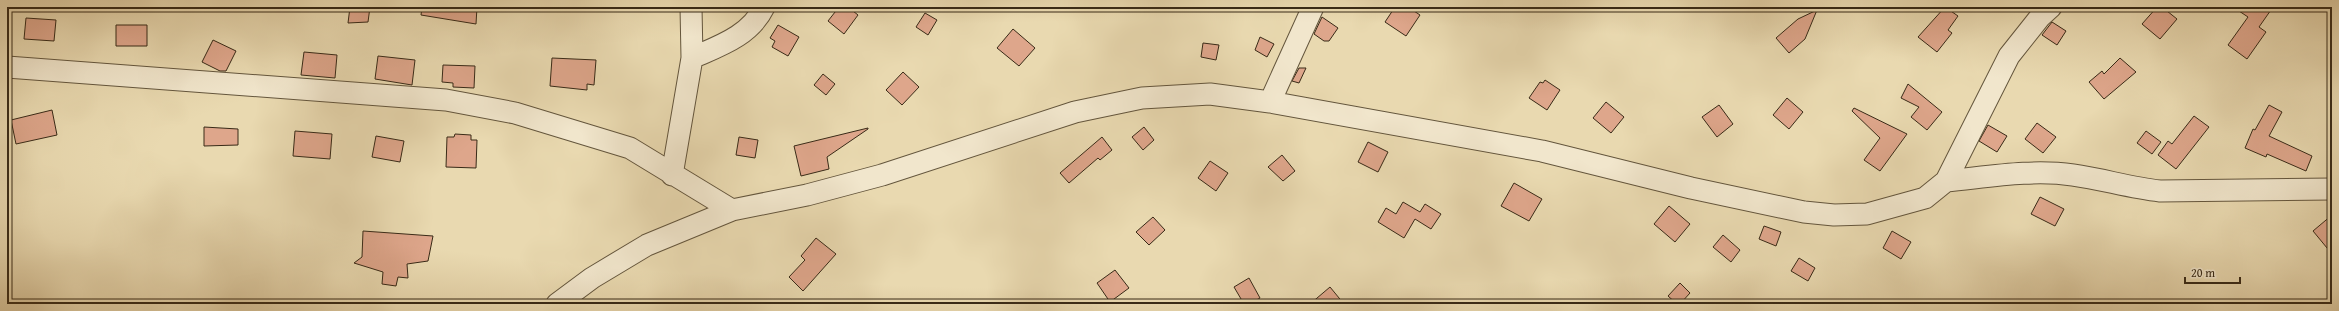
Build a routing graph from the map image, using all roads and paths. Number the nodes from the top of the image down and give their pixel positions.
1 (691, 7) edge
2 (764, 7) edge
3 (1314, 7) edge
4 (2051, 7) edge
5 (692, 58) junction
6 (7, 67) edge
7 (1270, 102) junction
8 (672, 175) junction
9 (1946, 181) junction
10 (2332, 189) edge
11 (732, 210) junction
12 (557, 304) edge

1 - 5 street
2 - 5 street
3 - 7 street
4 - 9 street
5 - 8 street
6 - 8 street
7 - 9 street
7 - 11 street
8 - 11 street
9 - 10 street
11 - 12 street

